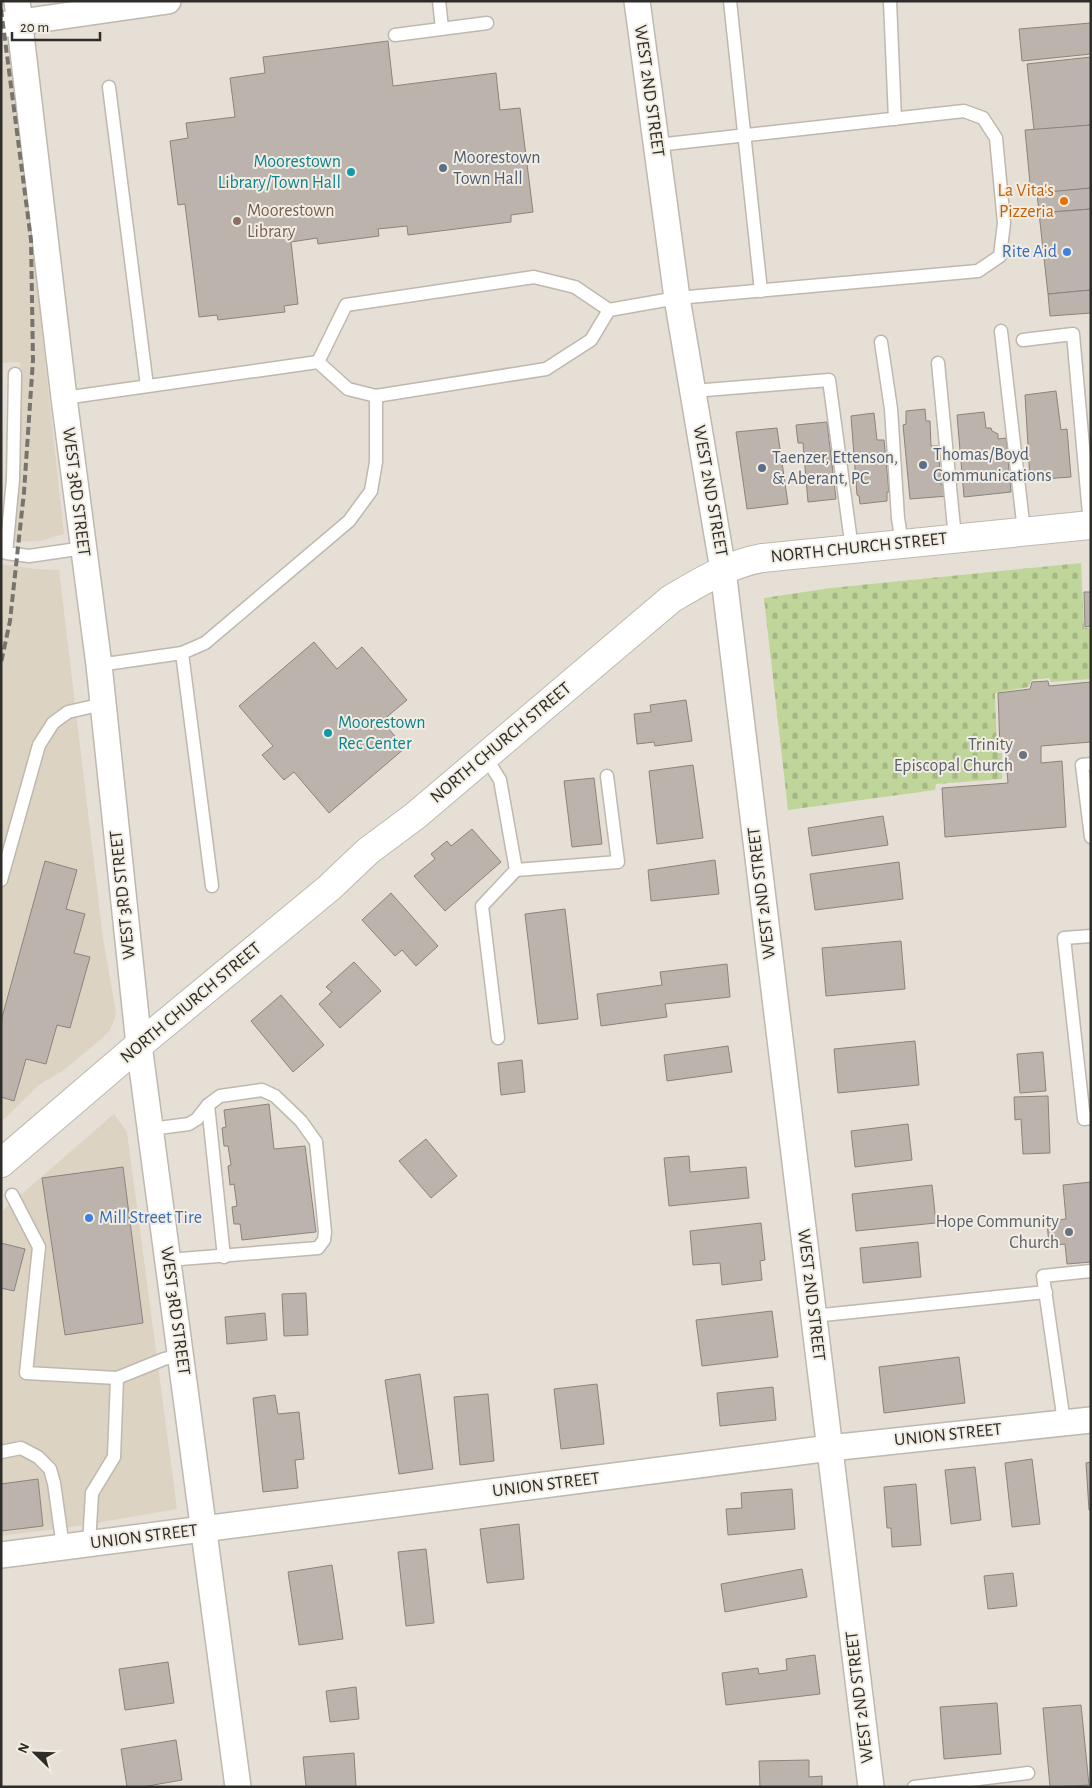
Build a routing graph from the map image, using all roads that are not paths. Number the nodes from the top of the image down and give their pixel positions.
1 (168, 1) edge
2 (439, 1) edge
3 (637, 1) edge
4 (730, 1) edge
5 (890, 1) edge
6 (13, 16) edge
7 (487, 23) dead end
8 (442, 28) junction
9 (395, 35) dead end
10 (109, 87) dead end
11 (895, 119) junction
12 (746, 135) junction
13 (657, 145) junction
14 (761, 291) junction
15 (678, 298) junction
16 (609, 310) junction
17 (1001, 331) dead end
18 (1023, 340) dead end
19 (881, 342) dead end
20 (318, 362) junction
21 (938, 363) dead end
22 (15, 374) dead end
23 (148, 386) junction
24 (693, 390) junction
25 (376, 396) junction
26 (64, 398) junction
27 (1091, 525) edge
28 (1024, 531) junction
29 (955, 538) junction
30 (902, 544) junction
31 (84, 548) junction
32 (852, 549) junction
33 (723, 570) junction
34 (182, 653) junction
35 (99, 665) junction
36 (103, 704) junction
37 (485, 756) junction
38 (1091, 764) edge
39 (607, 776) dead end
40 (1091, 837) edge
41 (516, 870) junction
42 (1, 880) edge
43 (212, 886) dead end
44 (1091, 936) edge
45 (498, 1038) dead end
46 (139, 1045) junction
47 (208, 1105) junction
48 (1091, 1118) edge
49 (151, 1129) junction
50 (1, 1163) edge
51 (12, 1196) dead end
52 (224, 1257) junction
53 (168, 1260) junction
54 (1091, 1271) edge
55 (1046, 1292) junction
56 (813, 1316) junction
57 (181, 1355) junction
58 (117, 1378) junction
59 (1091, 1420) edge
60 (1064, 1422) junction
61 (830, 1448) junction
62 (1, 1452) edge
63 (204, 1529) junction
64 (89, 1544) junction
65 (63, 1547) junction
66 (1, 1555) edge
67 (1028, 1773) dead end
68 (238, 1787) edge
69 (871, 1787) edge
70 (914, 1787) edge

1 - 6 street
2 - 8 lane
3 - 13 street, WEST 2ND STREET
4 - 12 lane
5 - 11 lane
6 - 26 street, WEST 3RD STREET
7 - 8 lane
8 - 9 lane
10 - 23 lane
11 - 12 lane
11 - 14 lane
12 - 13 lane
12 - 14 lane
13 - 15 street, WEST 2ND STREET
14 - 15 lane
15 - 16 lane
15 - 24 street, WEST 2ND STREET
16 - 20 lane
16 - 25 lane
17 - 28 lane
18 - 27 lane
19 - 30 lane
20 - 23 lane
20 - 25 lane
21 - 29 lane
22 - 31 lane
23 - 26 lane
24 - 32 lane
24 - 33 street, WEST 2ND STREET
25 - 34 lane
26 - 31 street, WEST 3RD STREET
27 - 28 main road, NORTH CHURCH STREET
28 - 29 main road, NORTH CHURCH STREET
29 - 30 main road, NORTH CHURCH STREET
30 - 32 main road, NORTH CHURCH STREET
31 - 35 street, WEST 3RD STREET
32 - 33 main road, NORTH CHURCH STREET
33 - 37 main road, NORTH CHURCH STREET
33 - 56 street, WEST 2ND STREET
34 - 35 lane
34 - 43 lane
35 - 36 street, WEST 3RD STREET
36 - 42 lane
36 - 46 street, WEST 3RD STREET
37 - 41 lane
37 - 46 main road, NORTH CHURCH STREET
38 - 40 lane
39 - 41 lane
41 - 45 lane
44 - 48 lane
46 - 49 street, WEST 3RD STREET
46 - 50 main road, NORTH CHURCH STREET
47 - 49 lane
47 - 52 lane
47 - 52 lane
49 - 53 street, WEST 3RD STREET
51 - 58 lane
52 - 53 lane
53 - 57 street, WEST 3RD STREET
54 - 55 lane
55 - 56 lane
55 - 60 lane
56 - 61 street, WEST 2ND STREET
57 - 58 lane
57 - 63 street, WEST 3RD STREET
58 - 64 lane
59 - 60 street, UNION STREET
60 - 61 street, UNION STREET
61 - 63 street, UNION STREET
61 - 69 street, WEST 2ND STREET
62 - 65 lane
63 - 64 street, UNION STREET
63 - 68 street, WEST 3RD STREET
64 - 65 street, UNION STREET
65 - 66 street, UNION STREET
67 - 70 lane

